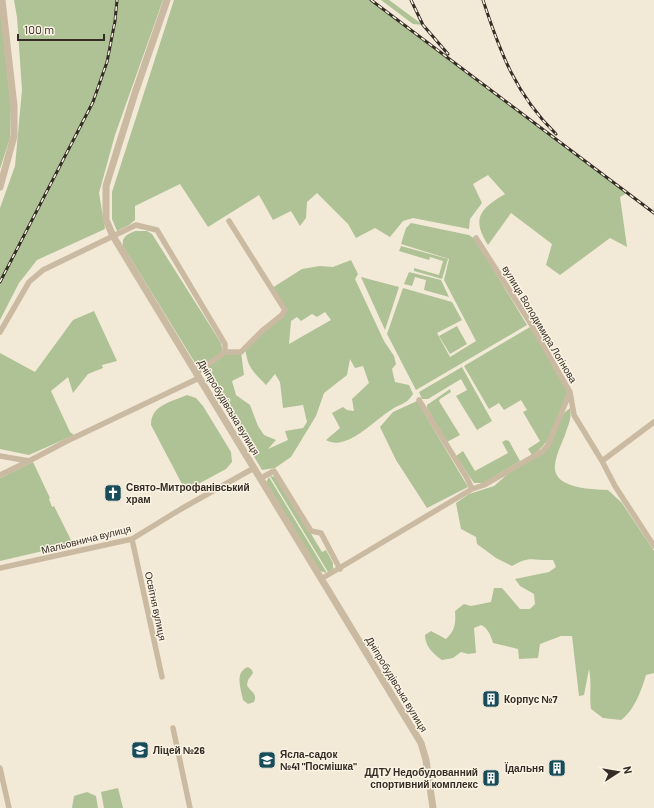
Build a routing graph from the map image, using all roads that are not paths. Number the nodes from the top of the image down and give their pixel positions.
1 (2, 0) edge
2 (166, 0) edge
3 (0, 187) edge
4 (229, 221) dead end
5 (113, 236) junction
6 (476, 238) dead end
7 (0, 332) edge
8 (225, 352) junction
9 (198, 376) junction
10 (570, 392) junction
11 (419, 400) dead end
12 (654, 422) edge
13 (0, 456) edge
14 (28, 461) junction
15 (602, 461) junction
16 (254, 468) junction
17 (0, 475) edge
18 (261, 478) junction
19 (472, 489) junction
20 (132, 539) junction
21 (654, 546) edge
22 (0, 568) edge
23 (340, 569) junction
24 (321, 579) junction
25 (162, 677) dead end
26 (173, 728) dead end
27 (0, 768) edge
28 (9, 808) edge
29 (190, 808) edge
30 (433, 808) edge

1 - 3 street
2 - 5 street, Дніпробудівська вулиця
4 - 8 street
5 - 7 street
5 - 8 street
5 - 9 street, Дніпробудівська вулиця
6 - 10 street, вулиця Володимира Логінова
8 - 9 street
9 - 14 street
9 - 16 street, Дніпробудівська вулиця
10 - 15 street, вулиця Володимира Логінова
10 - 19 street
11 - 19 street
12 - 15 street
13 - 14 street
14 - 17 street
15 - 21 street, вулиця Володимира Логінова
16 - 18 street, Дніпробудівська вулиця
16 - 20 street, Мальовнича вулиця
18 - 23 street
18 - 24 street, Дніпробудівська вулиця
19 - 23 street
20 - 22 street, Мальовнича вулиця
20 - 25 street, Освітня вулиця
23 - 24 street
24 - 30 street, Дніпробудівська вулиця
26 - 29 street
27 - 28 street

